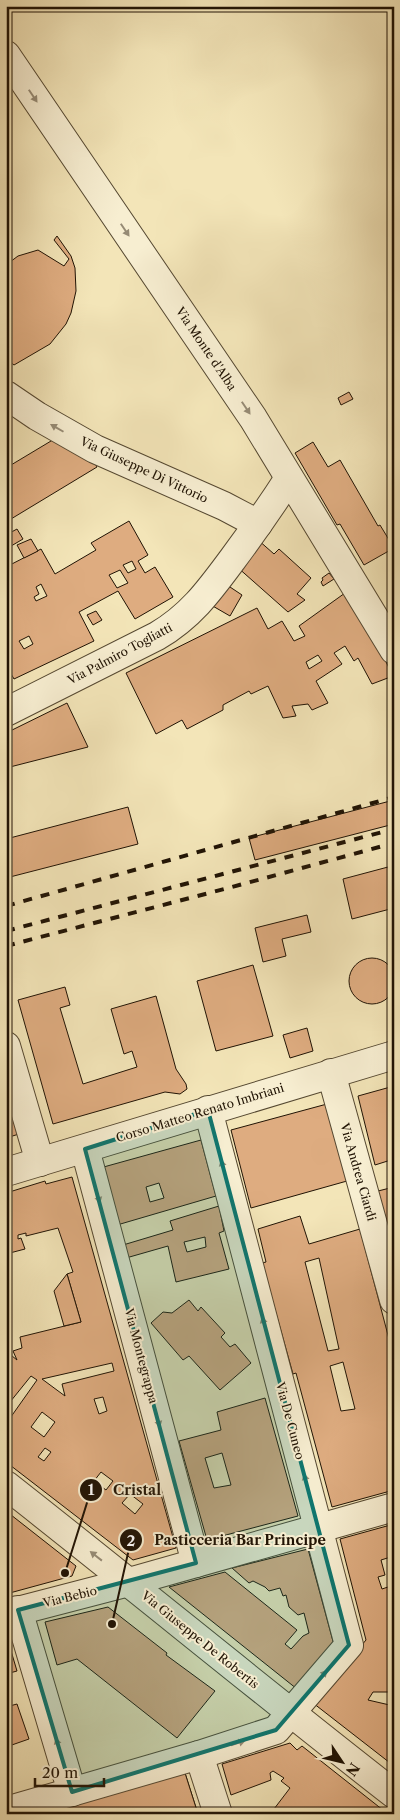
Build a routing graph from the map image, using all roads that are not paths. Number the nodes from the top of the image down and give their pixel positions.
1 (10, 68) edge
2 (6, 395) edge
3 (289, 478) junction
4 (258, 524) junction
5 (394, 650) edge
6 (6, 712) edge
7 (6, 1046) edge
8 (394, 1055) edge
9 (331, 1073) junction
10 (208, 1110) junction
11 (85, 1149) junction
12 (40, 1162) junction
13 (6, 1172) edge
14 (394, 1300) edge
15 (6, 1485) edge
16 (394, 1507) edge
17 (318, 1528) junction
18 (196, 1563) junction
19 (129, 1582) junction
20 (12, 1612) edge
21 (290, 1713) junction
22 (199, 1755) junction
23 (72, 1792) junction
24 (394, 1794) edge
25 (6, 1811) edge
26 (218, 1814) edge

1 -> 3 street, Via Monte d'Alba
4 -> 2 street, Via Giuseppe Di Vittorio
3 - 4 street, Via Palmiro Togliatti
3 - 5 street, Via Monte d'Alba
4 - 6 street, Via Palmiro Togliatti
7 - 12 street
8 - 9 street, Corso Matteo Renato Imbriani
9 - 10 street, Corso Matteo Renato Imbriani
9 - 14 street, Via Andrea Ciardi
10 - 11 street, Corso Matteo Renato Imbriani
17 -> 10 street, Via De Cuneo
11 - 12 street, Corso Matteo Renato Imbriani
11 -> 18 street, Via Montegrappa
12 - 13 street, Corso Matteo Renato Imbriani
19 -> 15 street, Via Giuseppe De Robertis
16 - 17 street, Via Bebio
17 - 18 street, Via Bebio
21 -> 17 street, Via De Cuneo
18 - 19 street, Via Bebio
19 - 20 street, Via Bebio
19 - 21 street, Via Giuseppe De Robertis
23 -> 20 street
22 -> 21 street
21 - 24 street, Via Giuseppe De Robertis
22 - 23 street
22 - 26 street
23 - 25 street

